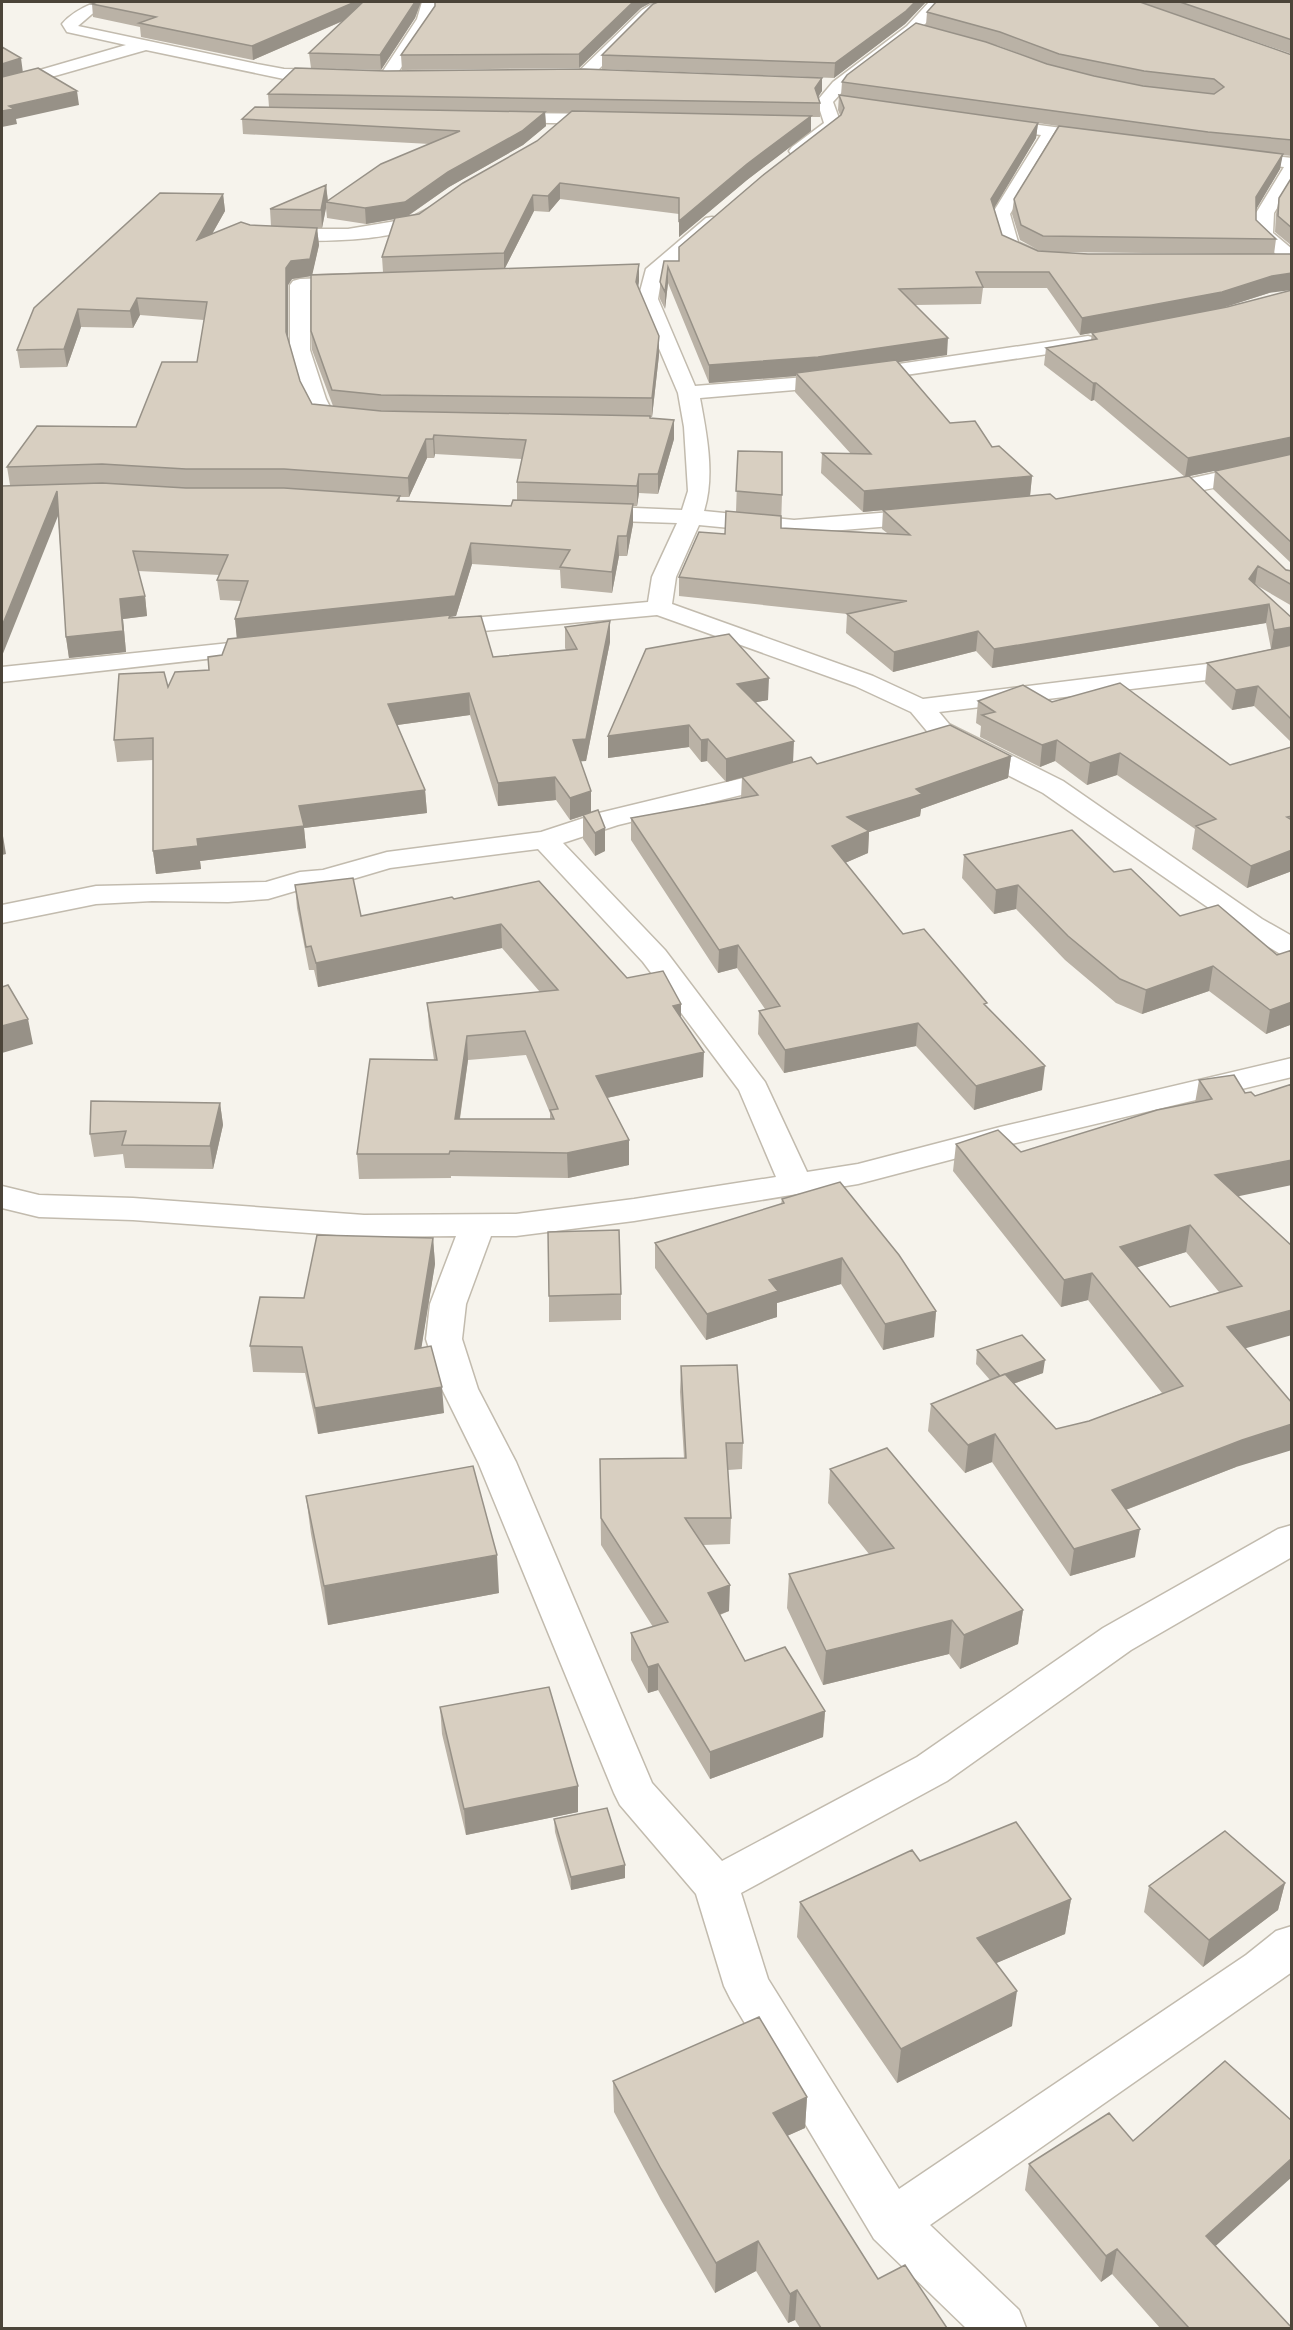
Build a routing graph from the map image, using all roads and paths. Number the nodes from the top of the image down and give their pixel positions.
1 (107, 2) edge
2 (429, 2) edge
3 (665, 2) edge
4 (937, 2) edge
5 (912, 28) junction
6 (934, 35) edge
7 (146, 45) junction
8 (353, 76) edge
9 (608, 76) edge
10 (411, 77) edge
11 (816, 84) edge
12 (839, 85) junction
13 (2, 86) edge
14 (825, 101) junction
15 (847, 104) edge
16 (480, 117) edge
17 (568, 118) junction
18 (622, 119) edge
19 (982, 122) edge
20 (810, 123) edge
21 (833, 124) junction
22 (1052, 131) junction
23 (545, 138) edge
24 (1119, 141) edge
25 (1216, 155) edge
26 (1292, 163) edge
27 (780, 165) edge
28 (1292, 168) edge
29 (447, 200) edge
30 (729, 208) edge
31 (252, 234) edge
32 (1057, 261) edge
33 (1292, 261) edge
34 (1268, 263) edge
35 (654, 273) junction
36 (630, 274) edge
37 (372, 282) edge
38 (1112, 338) edge
39 (688, 393) junction
40 (370, 421) edge
41 (672, 427) edge
42 (695, 427) junction
43 (1292, 462) edge
44 (1134, 493) edge
45 (565, 512) edge
46 (950, 514) edge
47 (691, 517) junction
48 (659, 608) junction
49 (412, 631) edge
50 (294, 643) edge
51 (1292, 654) edge
52 (2, 675) edge
53 (920, 707) junction
54 (814, 767) edge
55 (544, 840) junction
56 (2, 914) edge
57 (1292, 949) edge
58 (1292, 1067) edge
59 (796, 1184) junction
60 (2, 1197) edge
61 (477, 1227) junction
62 (1292, 1539) edge
63 (716, 1885) junction
64 (1292, 1945) edge
65 (892, 2222) junction
66 (1001, 2328) edge

1 - 7 street
2 - 10 street
3 - 9 street
4 - 5 street
5 - 6 street
5 - 12 street
7 - 8 street
7 - 13 street
11 - 12 street
12 - 14 street
14 - 15 street
14 - 21 street
16 - 17 street
17 - 18 street
17 - 23 street
19 - 22 street
20 - 21 street
21 - 27 street
22 - 24 street
22 - 32 street
25 - 26 street
28 - 33 street
29 - 31 street
30 - 35 street
33 - 34 street
35 - 36 street
35 - 39 street
37 - 40 street
38 - 39 street
39 - 42 street
41 - 42 street
42 - 47 street
43 - 44 street
45 - 47 street
46 - 47 street
47 - 48 street
48 - 49 street
48 - 53 street
50 - 52 street
51 - 53 street
53 - 57 street
54 - 55 street
55 - 56 street
55 - 59 street
58 - 59 street
59 - 61 street
60 - 61 street
61 - 63 street
62 - 63 street
63 - 65 street
64 - 65 street
65 - 66 street

